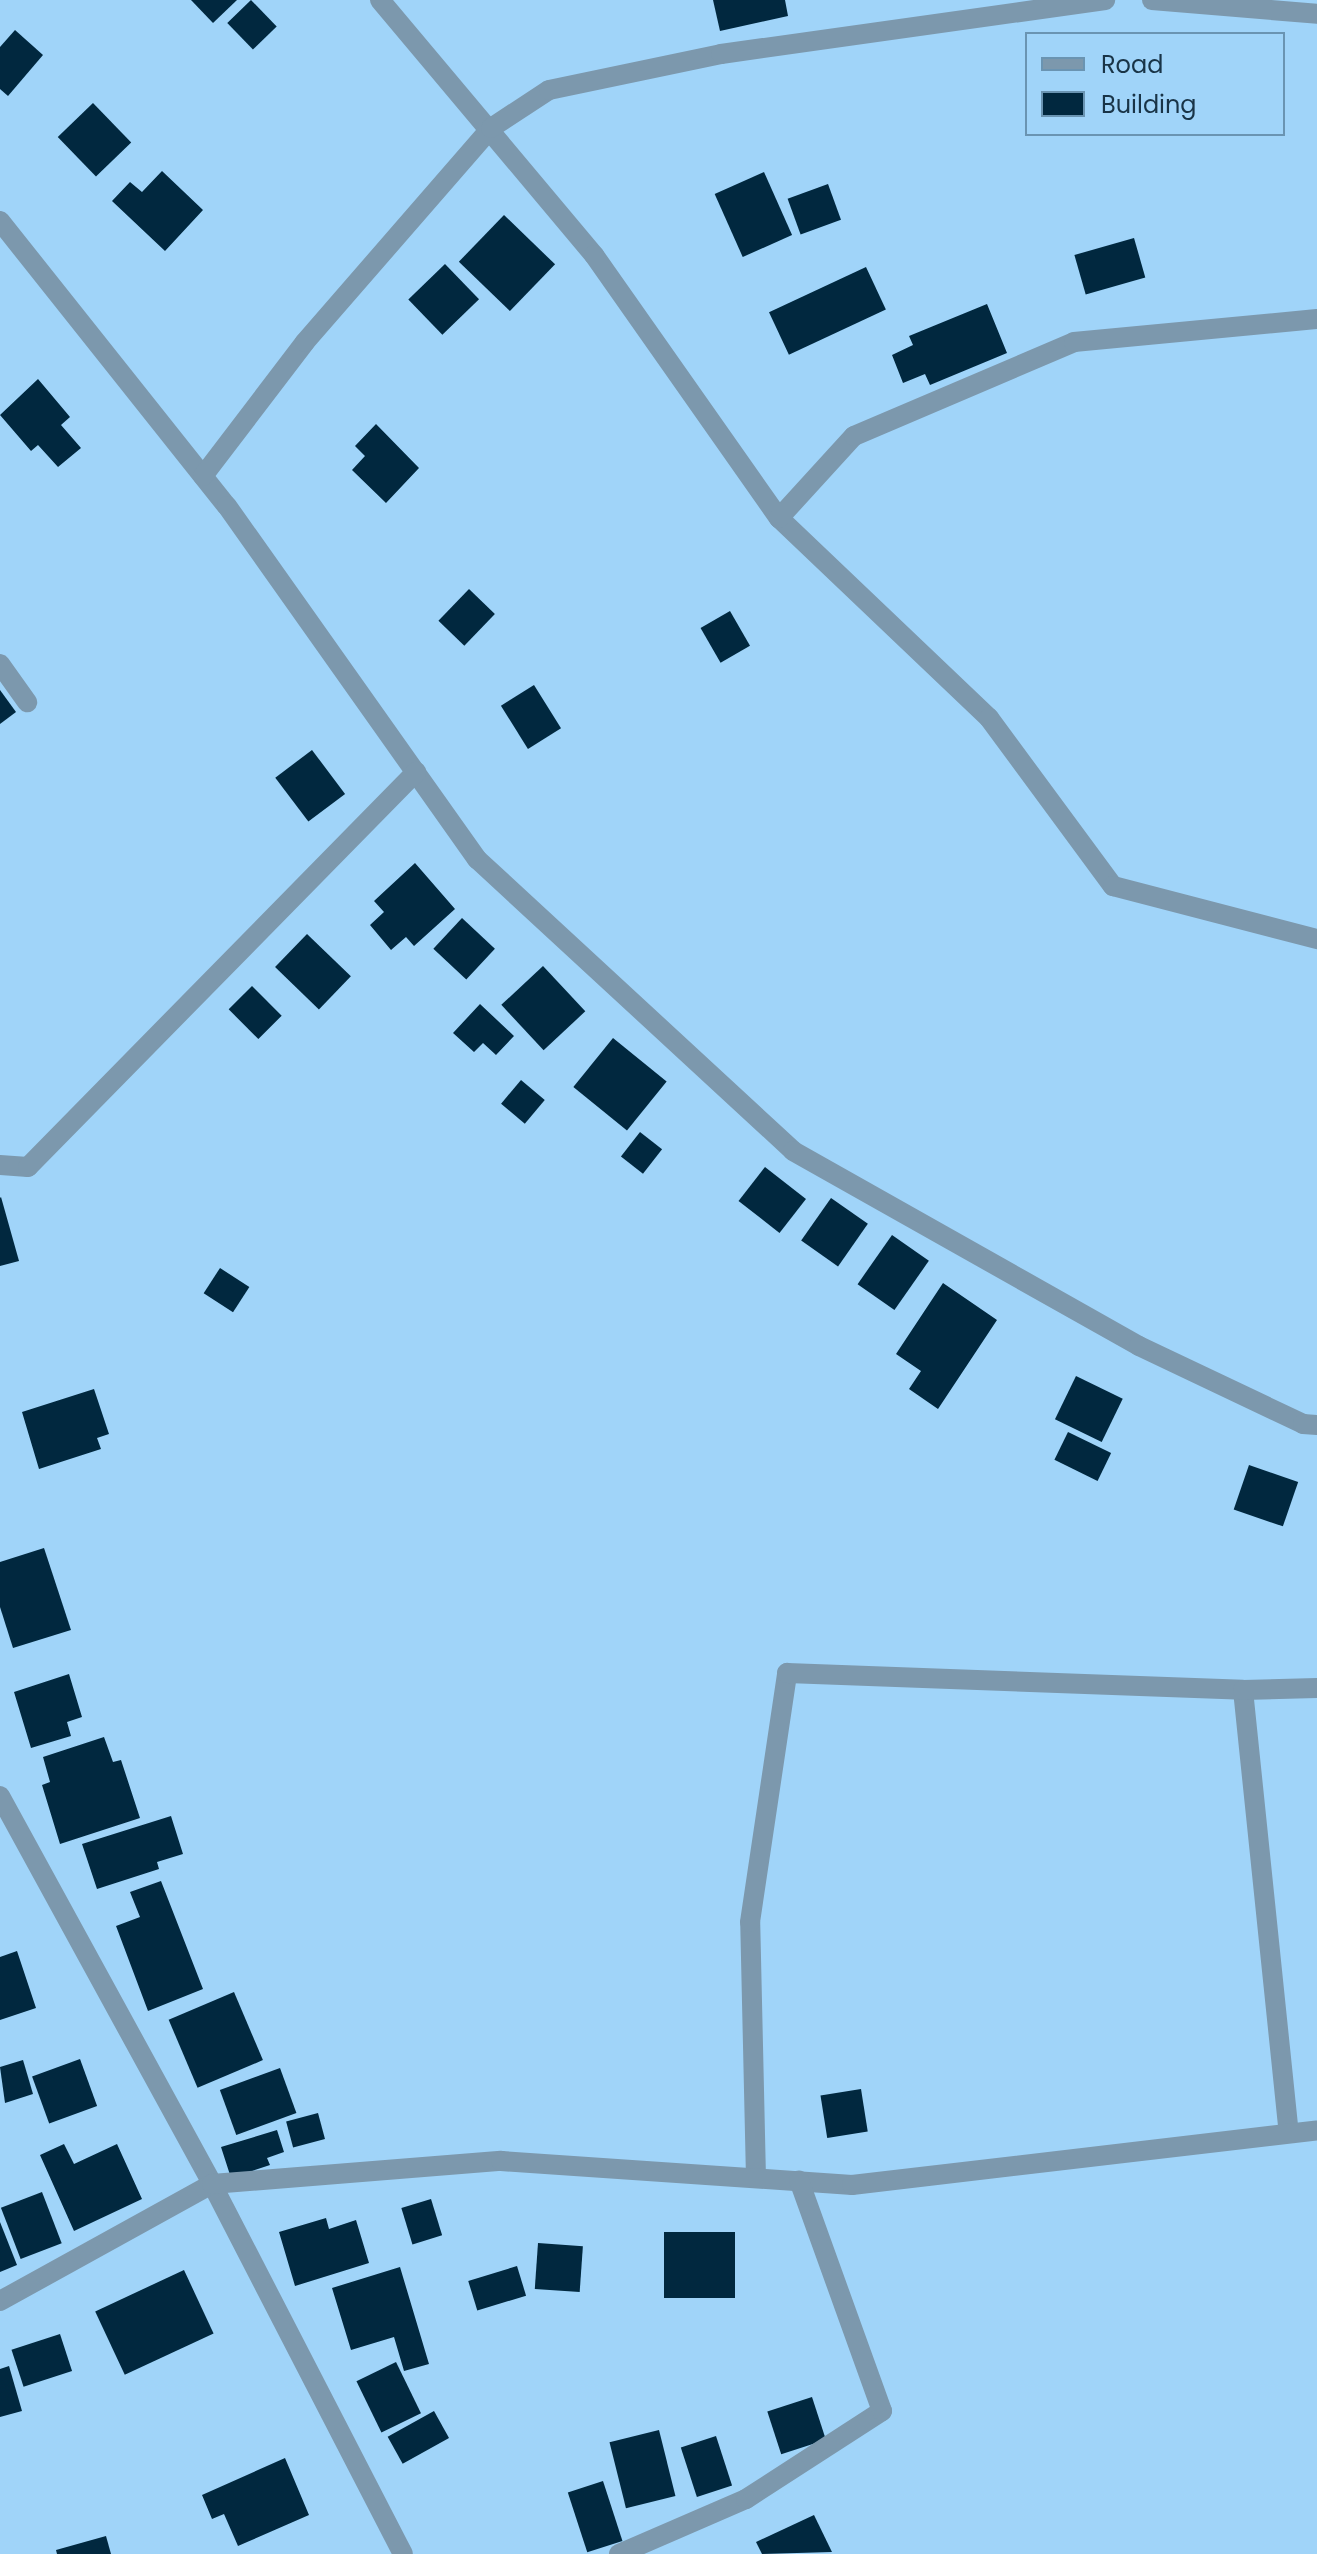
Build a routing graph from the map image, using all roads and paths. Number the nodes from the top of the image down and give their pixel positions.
1 (380, 0) edge
2 (1105, 0) edge
3 (1152, 0) edge
4 (1317, 14) edge
5 (491, 128) junction
6 (0, 221) edge
7 (1317, 319) edge
8 (203, 476) junction
9 (779, 518) junction
10 (0, 664) edge
11 (27, 702) dead end
12 (416, 772) junction
13 (1317, 939) edge
14 (0, 1165) edge
15 (1317, 1425) edge
16 (1317, 1688) edge
17 (1243, 1690) junction
18 (0, 1796) edge
19 (1317, 2130) edge
20 (1289, 2133) junction
21 (756, 2178) junction
22 (799, 2181) junction
23 (212, 2184) junction
24 (0, 2301) edge
25 (403, 2554) edge
26 (619, 2554) edge

1 - 5 street
2 - 5 street
3 - 4 street
5 - 8 street
5 - 9 street
6 - 8 street
7 - 9 street
8 - 12 street
9 - 13 street
10 - 11 street
12 - 14 street
12 - 15 street
16 - 17 street
17 - 20 street
17 - 21 street
18 - 23 street
19 - 20 street
20 - 22 street
21 - 22 street
21 - 23 street
22 - 26 street
23 - 24 street
23 - 25 street

